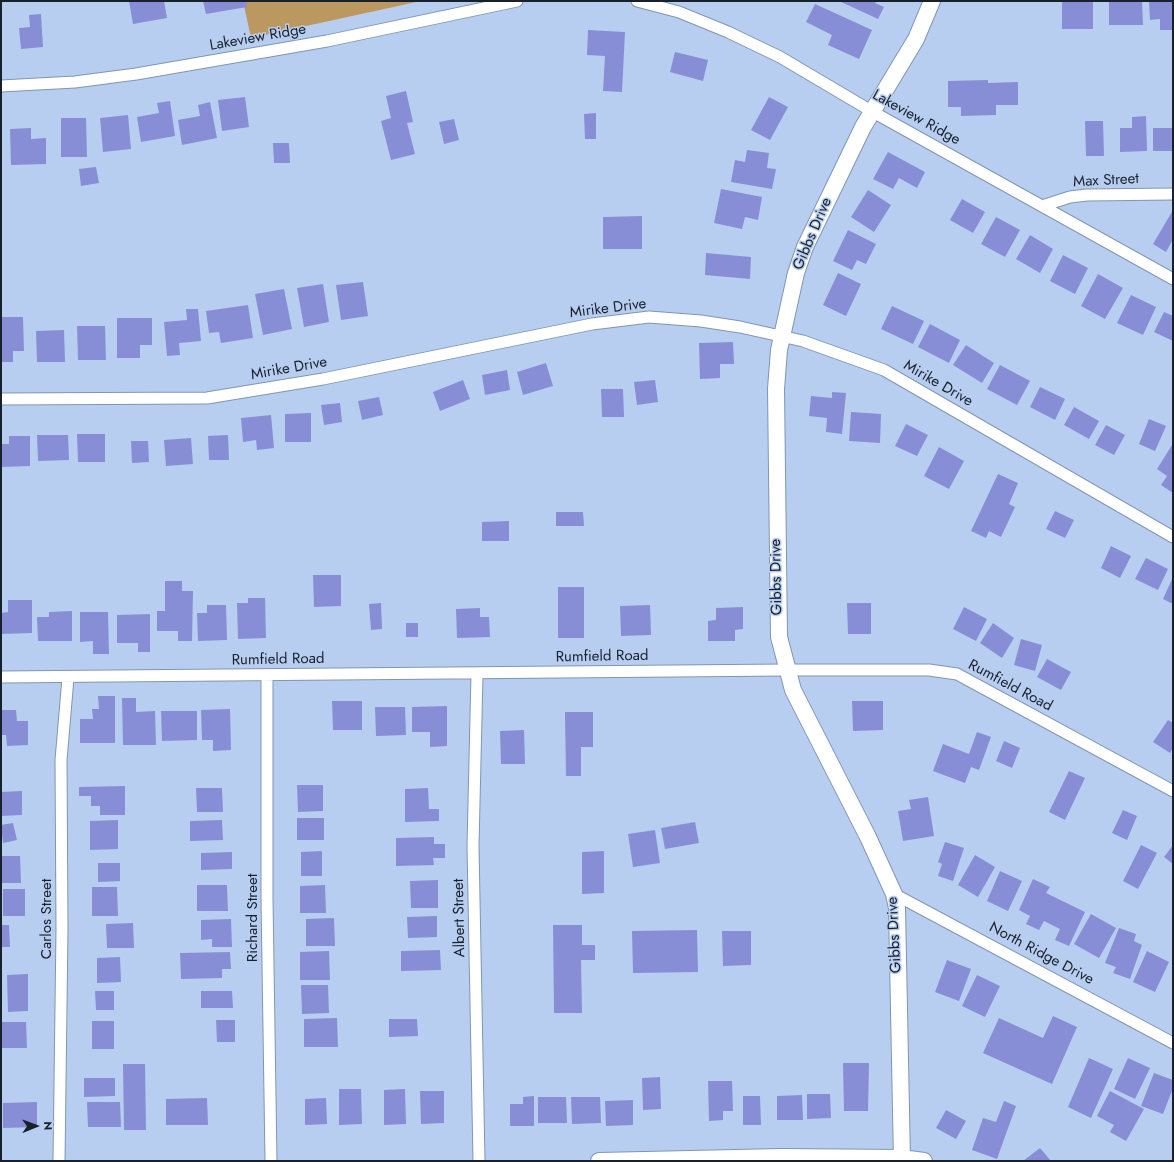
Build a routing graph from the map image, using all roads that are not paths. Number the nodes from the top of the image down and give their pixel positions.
1 (517, 1) edge
2 (637, 1) edge
3 (932, 1) edge
4 (1, 86) edge
5 (873, 112) junction
6 (1173, 194) edge
7 (1042, 206) junction
8 (1173, 279) edge
9 (782, 336) junction
10 (1, 399) edge
11 (1173, 537) edge
12 (786, 670) junction
13 (477, 674) junction
14 (268, 675) junction
15 (1, 677) edge
16 (68, 678) junction
17 (1173, 790) edge
18 (894, 894) junction
19 (1173, 1043) edge
20 (902, 1159) edge
21 (693, 1160) edge
22 (59, 1161) edge
23 (271, 1161) edge
24 (479, 1161) edge
25 (599, 1161) edge
26 (924, 1161) edge

1 - 4 street, Lakeview Ridge
2 - 5 street, Lakeview Ridge
3 - 5 street, Gibbs Drive
5 - 7 street, Lakeview Ridge
5 - 9 street, Gibbs Drive
6 - 7 street, Max Street
7 - 8 street, Lakeview Ridge
9 - 10 street, Mirike Drive
9 - 11 street, Mirike Drive
9 - 12 street, Gibbs Drive
12 - 13 street, Rumfield Road
12 - 17 street, Rumfield Road
12 - 18 street, Gibbs Drive
13 - 14 street, Rumfield Road
13 - 24 street, Albert Street
14 - 16 street, Rumfield Road
14 - 23 street, Richard Street
15 - 16 street, Rumfield Road
16 - 22 street, Carlos Street
18 - 19 street, North Ridge Drive
18 - 20 street, Gibbs Drive
20 - 21 street
20 - 26 street
21 - 25 street

